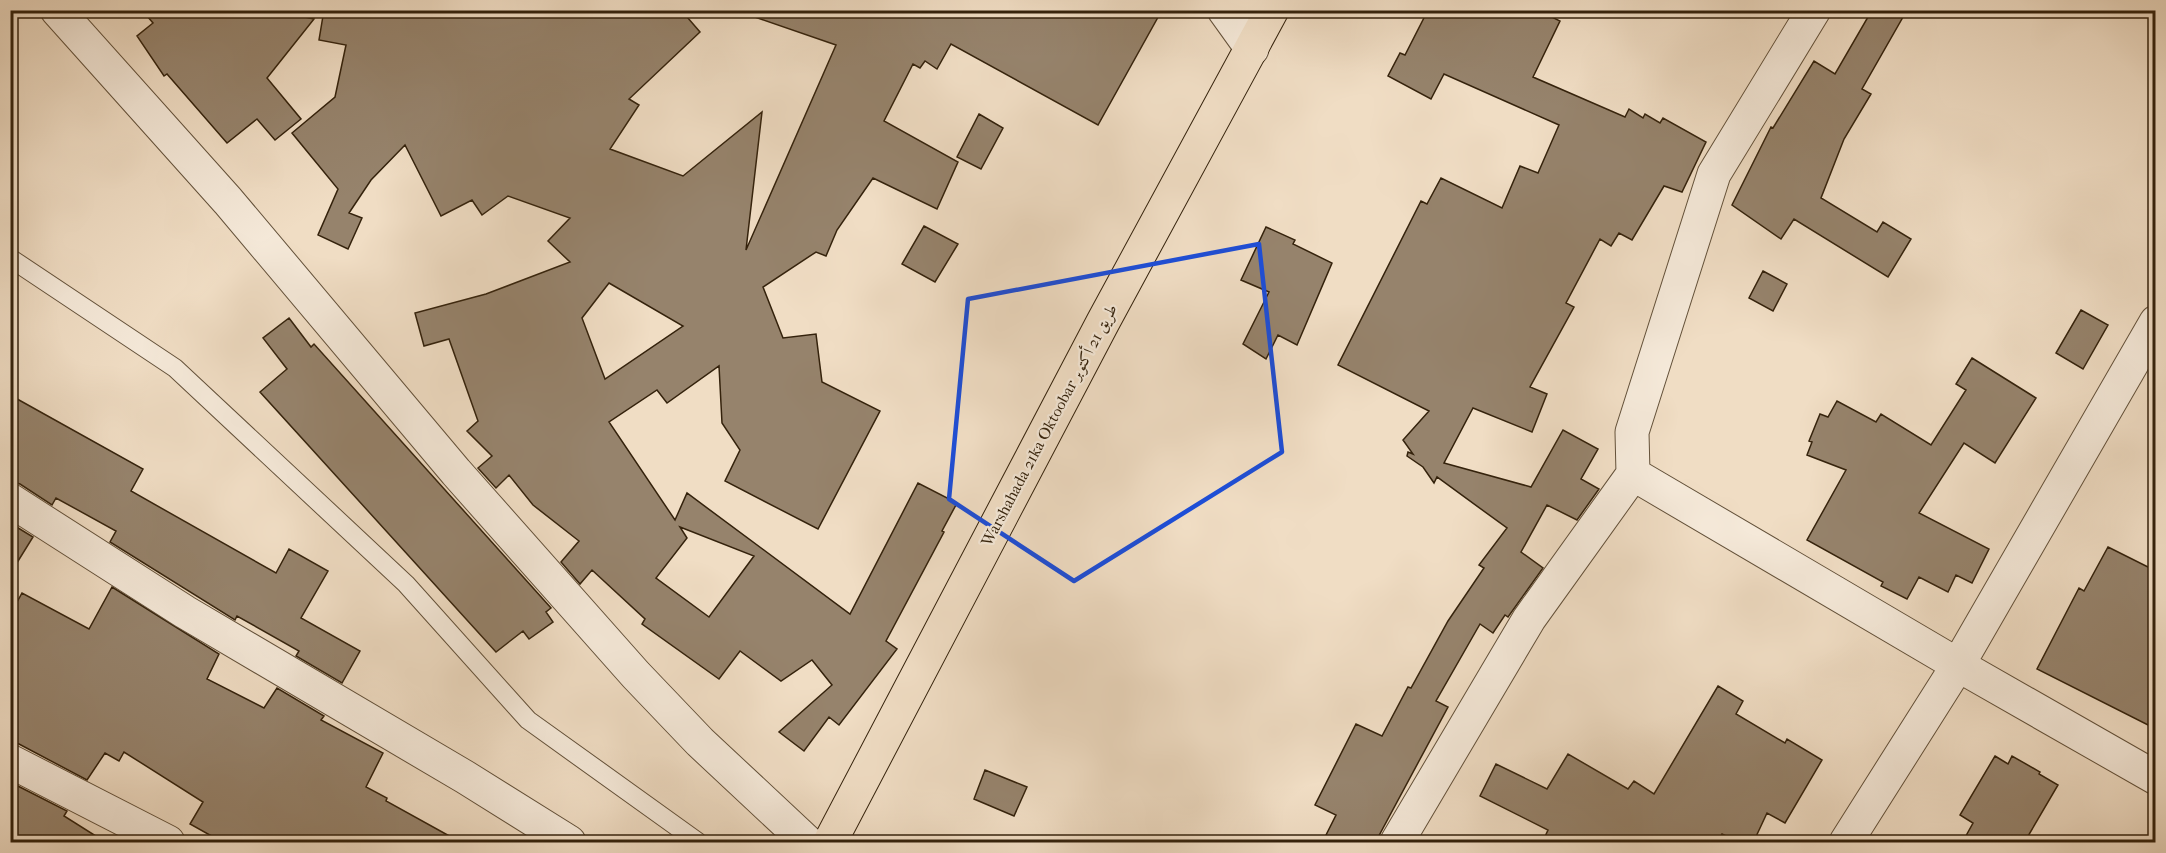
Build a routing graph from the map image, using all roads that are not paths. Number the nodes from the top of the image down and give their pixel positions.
1 (57, 10) edge
2 (1224, 10) edge
3 (1272, 10) edge
4 (1814, 10) edge
5 (1252, 49) junction
6 (10, 258) edge
7 (2156, 322) edge
8 (1633, 474) junction
9 (10, 500) edge
10 (1958, 665) junction
11 (10, 761) edge
12 (2156, 778) edge
13 (168, 843) edge
14 (569, 843) edge
15 (698, 843) edge
16 (807, 843) edge
17 (830, 843) edge
18 (1397, 843) edge
19 (1846, 843) edge

1 - 16 street
2 - 5 street
3 - 5 main road, Warshahada 21ka Oktoobar طريق 21 أكتوبر
4 - 8 street
5 - 17 main road, Warshahada 21ka Oktoobar طريق 21 أكتوبر
6 - 15 lane
7 - 10 street
8 - 10 street
8 - 18 street
9 - 14 street
10 - 12 street
10 - 19 street
11 - 13 street

